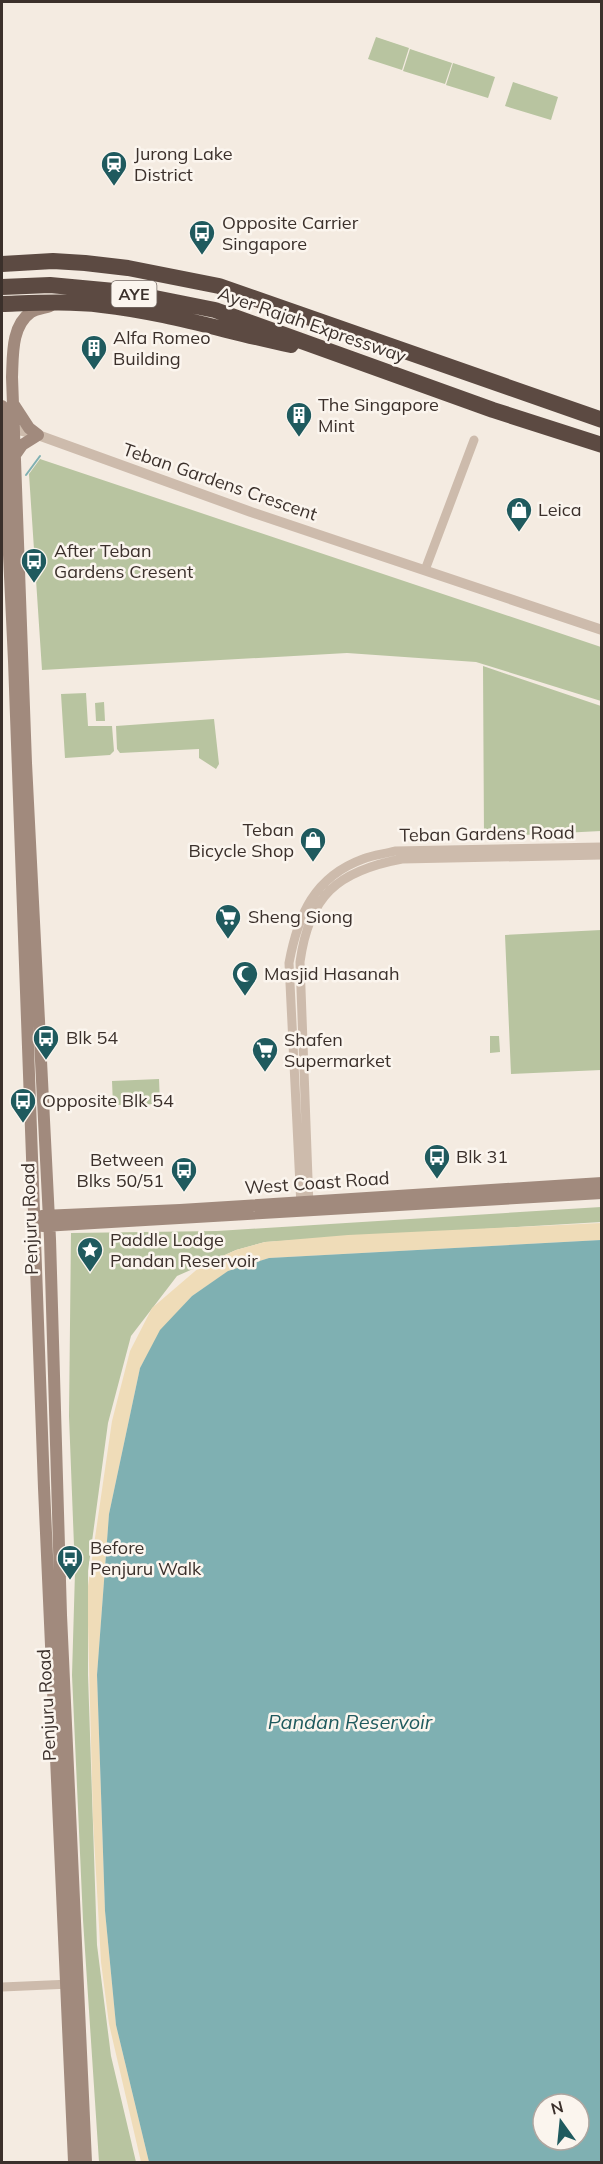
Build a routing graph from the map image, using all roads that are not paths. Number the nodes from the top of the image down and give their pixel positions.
1 (2, 264) edge
2 (2, 287) edge
3 (62, 302) junction
4 (2, 304) edge
5 (303, 342) junction
6 (8, 405) edge
7 (602, 420) edge
8 (8, 427) edge
9 (38, 435) junction
10 (474, 440) dead end
11 (596, 444) edge
12 (15, 455) junction
13 (425, 570) junction
14 (602, 630) edge
15 (22, 792) junction
16 (602, 847) edge
17 (578, 852) junction
18 (602, 855) edge
19 (602, 1183) edge
20 (602, 1193) edge
21 (305, 1206) junction
22 (35, 1221) junction
23 (48, 1221) junction
24 (71, 1984) junction
25 (2, 1987) edge
26 (74, 2163) edge
27 (86, 2163) edge

1 - 7 highway, Ayer Rajah Expressway / AYE
2 - 5 highway, Ayer Rajah Expressway / AYE
3 - 4 highway
3 - 5 highway
3 - 6 main road, Penjuru Road
5 - 11 highway, Ayer Rajah Expressway / AYE
6 - 8 main road, Penjuru Road
6 - 9 main road
8 - 9 street, Teban Gardens Crescent
8 - 12 main road, Penjuru Road
8 - 15 main road, Penjuru Road
9 - 12 main road
9 - 13 street, Teban Gardens Crescent
10 - 13 street
12 - 15 main road, Penjuru Road
13 - 14 street, Teban Gardens Crescent
15 - 22 main road, Penjuru Road
15 - 23 main road, Penjuru Road
16 - 17 street, Teban Gardens Road
17 - 18 street, Teban Gardens Road
17 - 21 street, Teban Gardens Road
19 - 21 main road, West Coast Road
20 - 21 main road, West Coast Road
21 - 23 main road, West Coast Road
22 - 23 main road, West Coast Road
22 - 24 main road, Penjuru Road
23 - 24 main road, Penjuru Road
24 - 25 street
24 - 26 main road, Penjuru Road
24 - 27 main road, Penjuru Road

